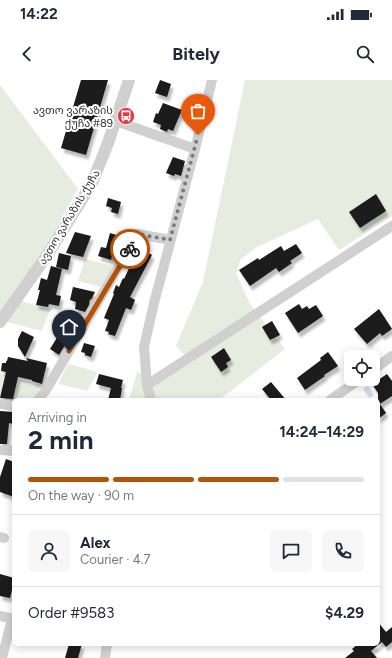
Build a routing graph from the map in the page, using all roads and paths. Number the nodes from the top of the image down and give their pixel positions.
1 (129, 80) edge
2 (212, 80) edge
3 (116, 121) junction
4 (195, 149) junction
5 (392, 226) edge
6 (170, 240) junction
7 (0, 322) edge
8 (392, 356) edge
9 (380, 365) edge
10 (147, 385) junction
11 (350, 386) edge
12 (40, 398) edge
13 (150, 398) edge
14 (333, 398) edge
15 (0, 404) edge
16 (12, 406) edge
17 (0, 450) edge
18 (12, 451) edge
19 (0, 616) edge
20 (12, 619) edge
21 (12, 623) edge
22 (107, 646) edge
23 (2, 658) edge
24 (104, 658) edge

1 - 3 street, ავთო ვარაზის ქუჩა
2 - 4 street
3 - 4 street
3 - 7 street, ავთო ვარაზის ქუჩა
4 - 6 street
5 - 10 street
6 - 10 street
6 - 12 street
8 - 9 street
10 - 13 street
11 - 14 street
15 - 16 street
17 - 18 street
19 - 20 street
21 - 23 street
22 - 24 street

